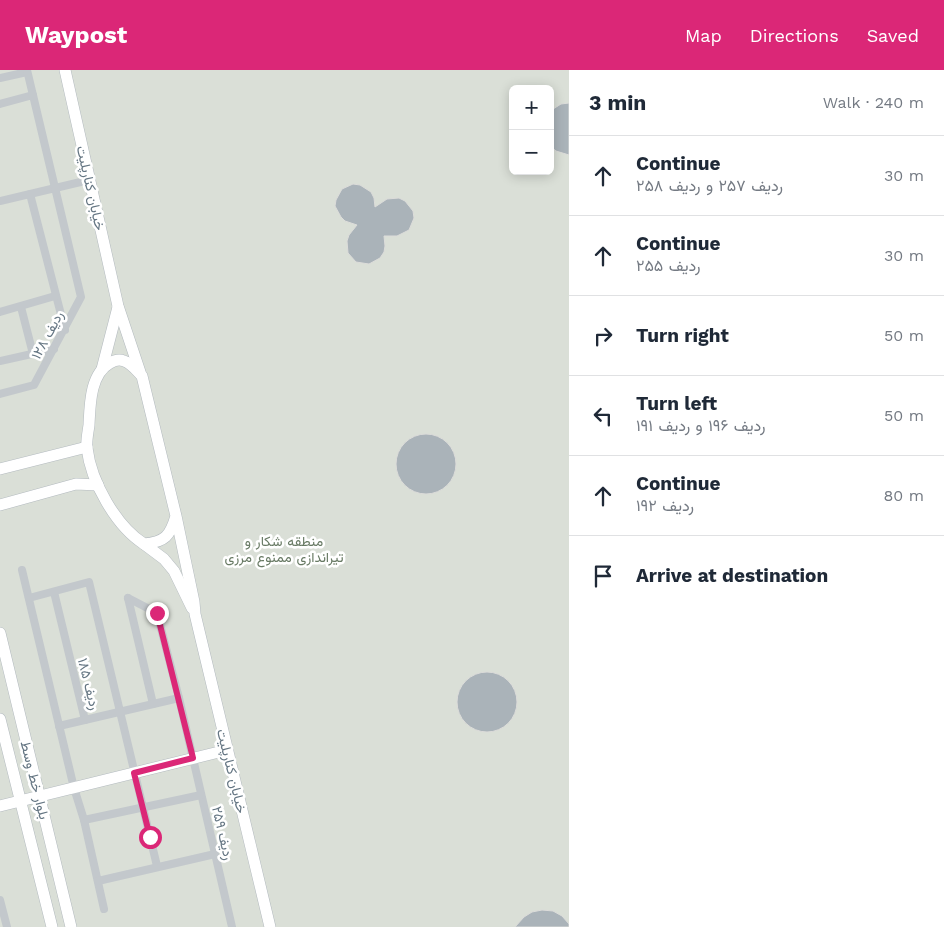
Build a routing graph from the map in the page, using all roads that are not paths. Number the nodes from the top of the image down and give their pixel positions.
1 (65, 70) edge
2 (27, 71) edge
3 (0, 78) edge
4 (33, 95) junction
5 (0, 104) edge
6 (88, 180) junction
7 (55, 188) junction
8 (30, 194) junction
9 (0, 201) edge
10 (55, 296) junction
11 (118, 306) junction
12 (21, 307) junction
13 (0, 312) edge
14 (65, 330) junction
15 (54, 349) junction
16 (33, 354) junction
17 (0, 361) edge
18 (102, 369) junction
19 (142, 376) junction
20 (0, 394) edge
21 (87, 447) junction
22 (0, 469) edge
23 (98, 485) junction
24 (0, 505) edge
25 (176, 516) junction
26 (144, 544) junction
27 (22, 570) dead end
28 (54, 592) junction
29 (29, 598) junction
30 (195, 614) junction
31 (0, 633) edge
32 (179, 698) junction
33 (153, 704) junction
34 (119, 712) junction
35 (0, 719) edge
36 (85, 720) junction
37 (59, 726) junction
38 (227, 750) junction
39 (193, 758) junction
40 (134, 773) junction
41 (74, 788) junction
42 (201, 795) junction
43 (39, 797) junction
44 (20, 801) junction
45 (0, 806) edge
46 (142, 808) junction
47 (84, 820) junction
48 (215, 854) junction
49 (157, 866) junction
50 (98, 881) junction
51 (0, 900) edge
52 (104, 909) dead end
53 (7, 927) edge
54 (52, 927) edge
55 (71, 927) edge
56 (232, 927) edge
57 (270, 927) edge

1 - 6 main road, خیابان کنارپلیت
2 - 3 street
2 - 4 street
4 - 5 street
4 - 7 street
6 - 7 street
6 - 11 main road, خیابان کنارپلیت
7 - 8 street
7 - 14 street, ردیف ۱۲۸
8 - 9 street
8 - 10 street
10 - 12 street
10 - 14 street
11 - 18 main road, خیابان کنارپلیت
11 - 19 main road, خیابان کنارپلیت
12 - 13 street
12 - 16 street
14 - 15 street, ردیف ۱۲۸
15 - 16 street
15 - 20 street, ردیف ۱۲۸
16 - 17 street
18 - 19 main road
18 - 21 main road, خیابان کنارپلیت
19 - 25 main road, خیابان کنارپلیت
21 - 22 main road
21 - 23 main road, خیابان کنارپلیت
23 - 24 main road
23 - 26 main road, خیابان کنارپلیت
25 - 26 main road
25 - 30 main road, خیابان کنارپلیت
26 - 30 main road, خیابان کنارپلیت
27 - 29 street
28 - 29 street
28 - 34 street
28 - 36 street, ردیف ۱۸۵
29 - 37 street
30 - 38 main road, خیابان کنارپلیت
31 - 43 main road, بلوار خط وسط
32 - 33 street
32 - 33 street, ردیف ۲۵۹
32 - 39 street, ردیف ۲۵۹
33 - 34 street
34 - 36 street
34 - 40 street
35 - 44 main road, بلوار خط وسط
36 - 37 street
37 - 41 street
38 - 39 main road
38 - 57 main road, خیابان کنارپلیت
39 - 40 main road
39 - 42 street, ردیف ۲۵۹
40 - 41 main road
40 - 46 street
41 - 43 main road
41 - 47 street
42 - 46 street
42 - 48 street, ردیف ۲۵۹
43 - 44 main road
43 - 55 main road, بلوار خط وسط
44 - 45 main road
44 - 54 main road, بلوار خط وسط
46 - 47 street
46 - 49 street
47 - 50 street
48 - 49 street
48 - 56 street, ردیف ۲۵۹
49 - 50 street
50 - 52 street
51 - 53 street

